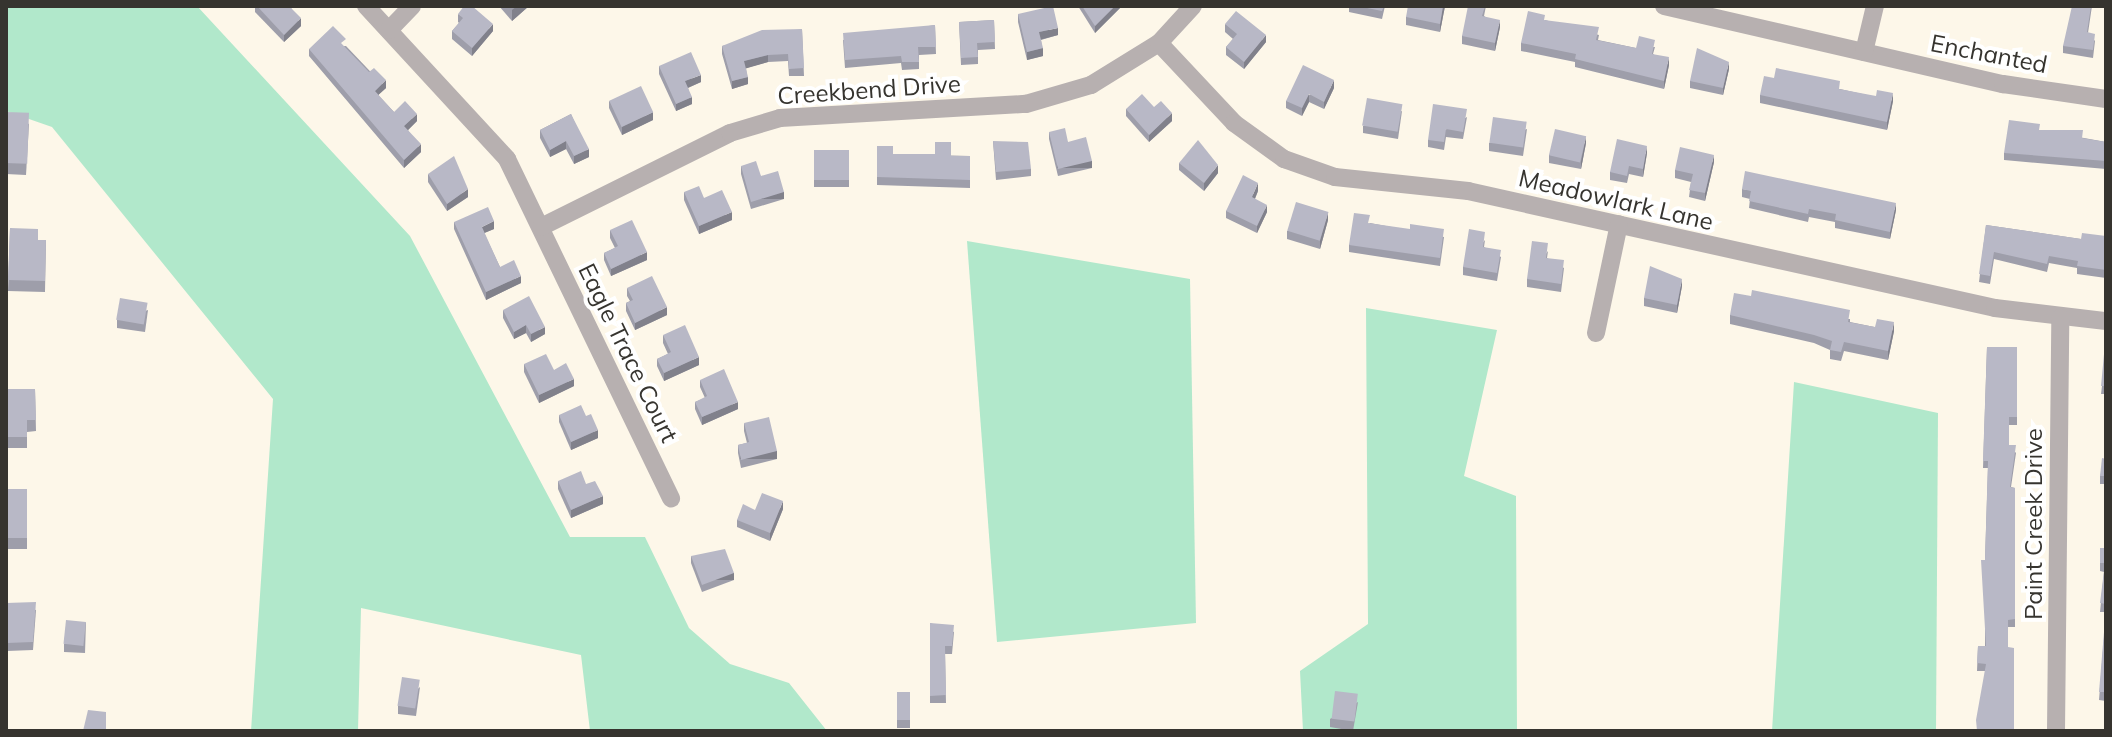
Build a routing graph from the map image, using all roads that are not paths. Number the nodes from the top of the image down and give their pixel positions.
1 (366, 6) edge
2 (412, 6) edge
3 (1193, 6) edge
4 (1664, 6) edge
5 (1875, 6) edge
6 (389, 30) junction
7 (1159, 43) junction
8 (1864, 52) junction
9 (2106, 99) edge
10 (1619, 224) junction
11 (541, 227) junction
12 (2060, 318) junction
13 (2106, 321) edge
14 (1596, 333) dead end
15 (671, 499) dead end
16 (2056, 731) edge

1 - 6 street, Eagle Trace Court
2 - 6 street
3 - 7 street, Creekbend Drive
4 - 8 street, Enchanted
5 - 8 street
6 - 11 street, Eagle Trace Court
7 - 10 street, Meadowlark Lane
7 - 11 street, Creekbend Drive
8 - 9 street, Enchanted
10 - 12 street, Meadowlark Lane
10 - 14 street
11 - 15 street, Eagle Trace Court
12 - 13 street, Meadowlark Lane
12 - 16 street, Paint Creek Drive

